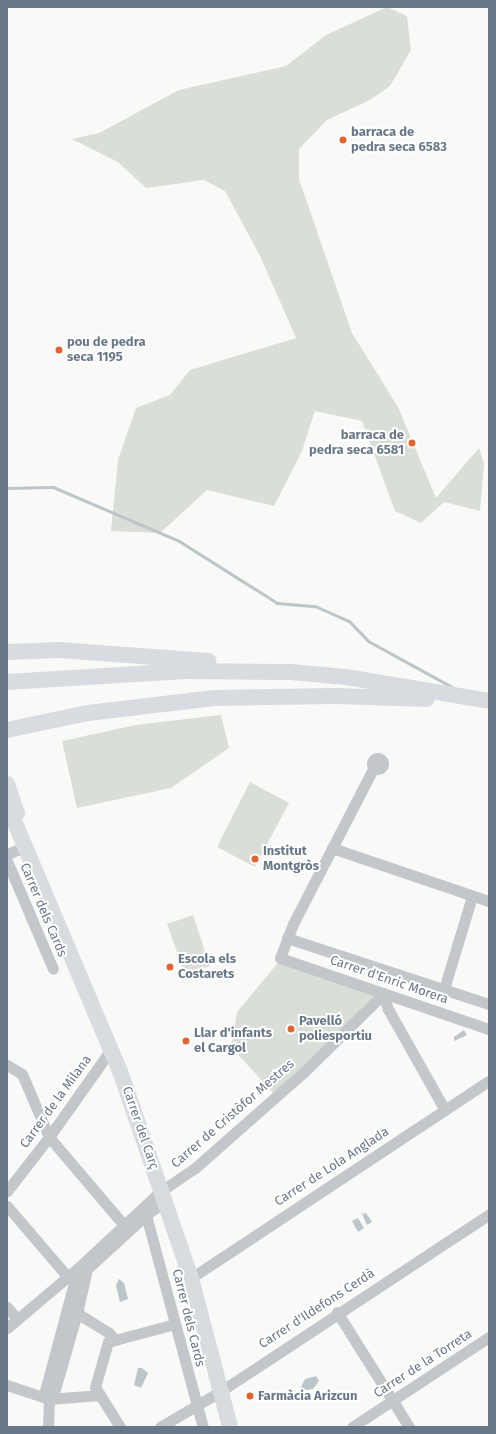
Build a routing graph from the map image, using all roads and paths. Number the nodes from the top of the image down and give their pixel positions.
1 (7, 652) edge
2 (228, 670) junction
3 (7, 682) edge
4 (466, 696) junction
5 (487, 701) edge
6 (38, 724) junction
7 (7, 730) edge
8 (7, 740) edge
9 (374, 768) dead end
10 (7, 784) edge
11 (7, 804) edge
12 (17, 835) edge
13 (332, 848) junction
14 (7, 854) edge
15 (7, 861) edge
16 (472, 896) junction
17 (489, 901) edge
18 (287, 938) junction
19 (54, 969) dead end
20 (444, 989) junction
21 (383, 994) junction
22 (489, 1004) edge
23 (489, 1029) edge
24 (112, 1048) junction
25 (7, 1065) edge
26 (489, 1081) edge
27 (445, 1110) junction
28 (49, 1137) junction
29 (7, 1191) edge
30 (163, 1196) junction
31 (7, 1206) edge
32 (489, 1214) edge
33 (146, 1215) junction
34 (123, 1224) junction
35 (78, 1268) junction
36 (67, 1276) junction
37 (191, 1278) junction
38 (7, 1308) edge
39 (337, 1312) junction
40 (77, 1313) junction
41 (18, 1319) junction
42 (175, 1324) junction
43 (7, 1328) edge
44 (489, 1337) edge
45 (114, 1340) junction
46 (7, 1385) edge
47 (221, 1391) junction
48 (100, 1395) junction
49 (49, 1399) junction
50 (392, 1400) junction
51 (197, 1405) junction
52 (48, 1427) edge
53 (120, 1427) edge
54 (160, 1427) edge
55 (203, 1427) edge
56 (230, 1427) edge
57 (352, 1427) edge
58 (409, 1427) edge

1 - 2 main road
2 - 3 main road
2 - 4 main road
4 - 5 main road
4 - 6 main road
6 - 7 main road
6 - 8 main road
9 - 13 street
10 - 12 main road, Carrer del Carç
11 - 12 main road, Carrer del Carç
12 - 14 street
12 - 24 main road, Carrer del Carç
13 - 16 street
13 - 18 street
15 - 19 street, Carrer dels Cards
16 - 17 street
16 - 20 street
18 - 20 street, Carrer d'Enric Morera
18 - 21 street, Carrer d'Enric Morera
20 - 22 street, Carrer d'Enric Morera
21 - 23 street, Carrer d'Enric Morera
21 - 27 street
21 - 30 street, Carrer de Cristòfor Mestres
24 - 28 street, Carrer de la Milana
24 - 30 main road, Carrer del Carç
25 - 28 street
26 - 27 street, Carrer de Lola Anglada
27 - 37 street, Carrer de Lola Anglada
28 - 29 street, Carrer de la Milana
28 - 34 street
30 - 33 street
30 - 34 street, Carrer de Cristòfor Mestres
30 - 37 main road, Carrer del Carç
31 - 36 street
32 - 39 street, Carrer d'Ildefons Cerdà
33 - 40 street
33 - 42 street, Carrer dels Cards
34 - 35 street, Carrer de Cristòfor Mestres
35 - 36 street, Carrer de Cristòfor Mestres
35 - 49 street
36 - 41 street, Carrer de Cristòfor Mestres
37 - 47 main road, Carrer del Carç
38 - 41 street
39 - 47 street, Carrer d'Ildefons Cerdà
39 - 50 street
40 - 45 street
40 - 49 street
41 - 43 street, Carrer de Cristòfor Mestres
42 - 45 street
42 - 51 street, Carrer dels Cards
44 - 50 street, Carrer de la Torreta
45 - 48 street
46 - 49 street
47 - 51 street, Carrer d'Ildefons Cerdà
47 - 56 main road, Carrer del Carç
48 - 49 street
48 - 53 street
49 - 52 street
50 - 57 street, Carrer de la Torreta
50 - 58 street
51 - 54 street, Carrer d'Ildefons Cerdà
51 - 55 street, Carrer dels Cards

